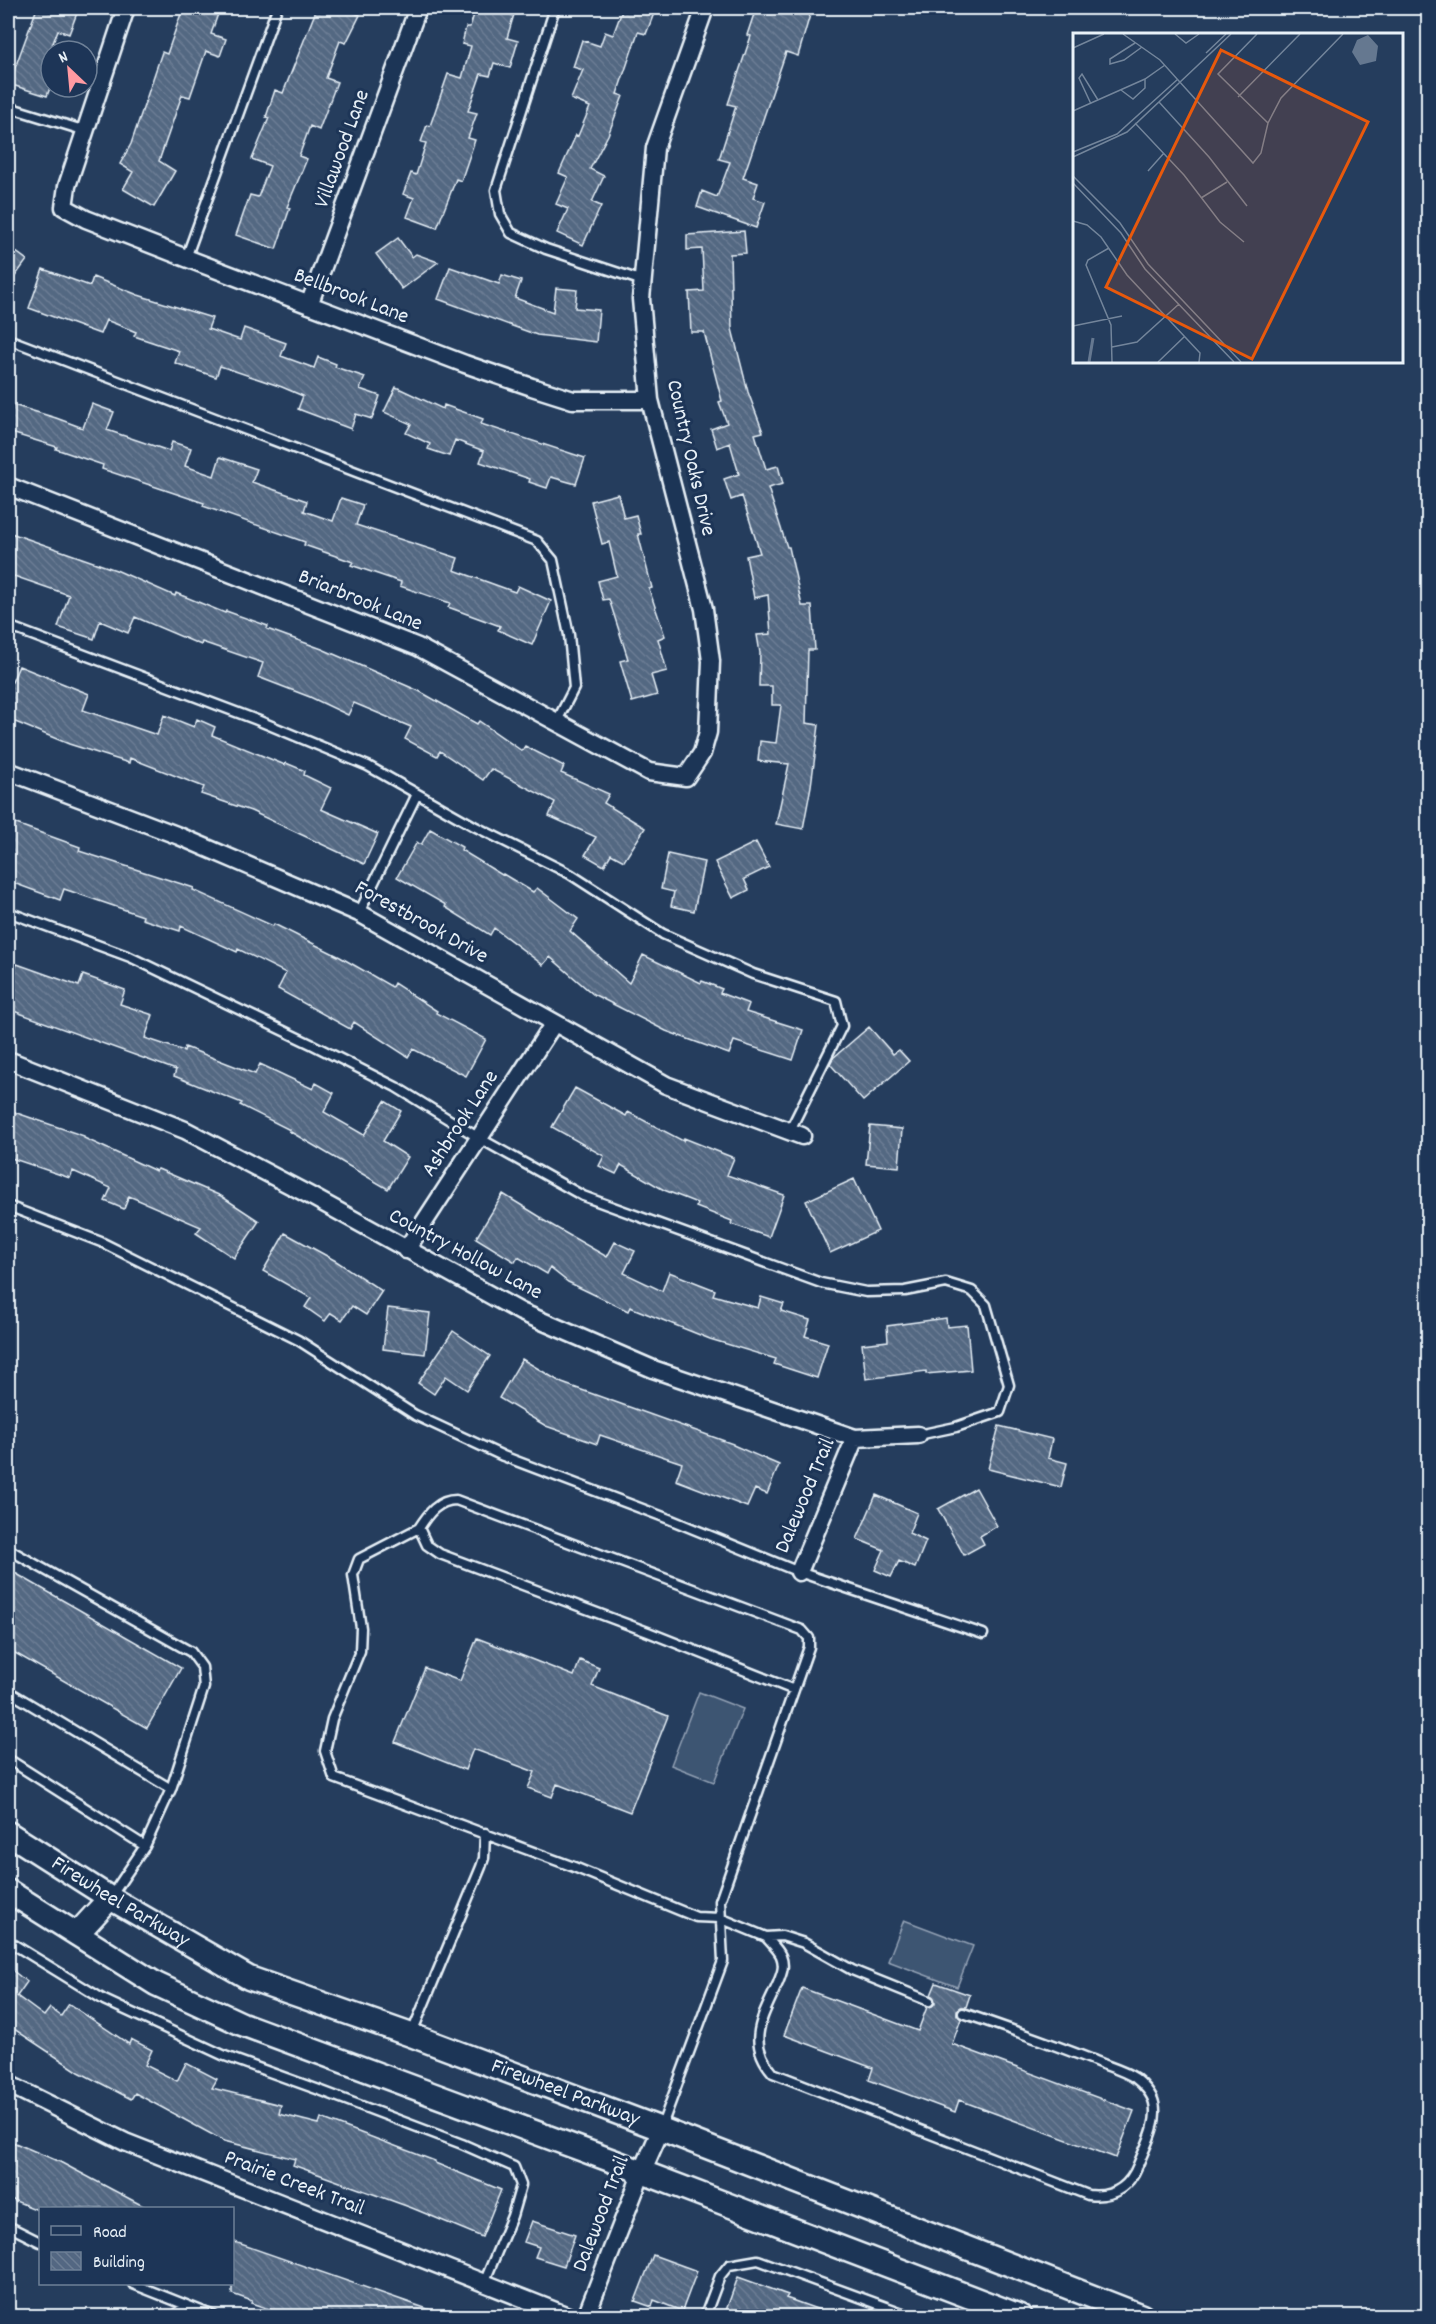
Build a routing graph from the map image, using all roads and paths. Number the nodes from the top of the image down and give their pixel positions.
1 (126, 8) edge
2 (277, 8) edge
3 (418, 8) edge
4 (555, 8) edge
5 (705, 8) edge
6 (8, 107) edge
7 (86, 131) junction
8 (186, 258) junction
9 (642, 280) junction
10 (309, 305) junction
11 (8, 339) edge
12 (650, 400) junction
13 (8, 486) edge
14 (8, 626) edge
15 (557, 721) junction
16 (8, 771) edge
17 (686, 777) joint
18 (417, 794) junction
19 (8, 912) edge
20 (359, 913) junction
21 (554, 1023) junction
22 (8, 1060) edge
23 (795, 1134) joint
24 (479, 1138) junction
25 (8, 1206) edge
26 (406, 1250) junction
27 (918, 1435) joint
28 (855, 1438) junction
29 (419, 1528) junction
30 (8, 1549) edge
31 (799, 1572) junction
32 (982, 1634) dead end
33 (794, 1690) junction
34 (8, 1691) edge
35 (8, 1759) edge
36 (171, 1789) junction
37 (8, 1833) edge
38 (485, 1833) junction
39 (145, 1846) junction
40 (8, 1891) edge
41 (110, 1898) junction
42 (720, 1918) junction
43 (77, 1934) junction
44 (766, 1937) junction
45 (8, 1941) edge
46 (929, 2001) dead end
47 (963, 2013) dead end
48 (411, 2036) junction
49 (8, 2084) edge
50 (661, 2129) junction
51 (642, 2172) junction
52 (8, 2226) edge
53 (39, 2242) edge
54 (484, 2283) junction
55 (138, 2285) edge
56 (184, 2305) junction
57 (176, 2316) edge
58 (214, 2316) edge
59 (568, 2316) edge
60 (586, 2316) edge
61 (705, 2316) edge
62 (911, 2316) edge
63 (1020, 2316) edge
64 (1142, 2316) edge

1 - 7 street
2 - 8 lane
3 - 10 street, Villawood Lane
4 - 9 lane
5 - 9 street, Country Oaks Drive
6 - 7 lane
7 - 8 street, Bellbrook Lane
8 - 10 street, Bellbrook Lane
9 - 12 street, Country Oaks Drive
10 - 12 street, Bellbrook Lane
11 - 15 lane
12 - 17 street, Country Oaks Drive
13 - 15 street, Briarbrook Lane
14 - 18 lane
15 - 17 street, Briarbrook Lane
16 - 20 street, Forestbrook Drive
18 - 20 lane
18 - 23 lane
19 - 24 lane
20 - 21 street, Forestbrook Drive
21 - 23 street, Forestbrook Drive
21 - 24 street, Ashbrook Lane
22 - 26 street, Country Hollow Lane
24 - 26 street, Ashbrook Lane
24 - 27 lane
25 - 31 lane
26 - 28 street, Country Hollow Lane
27 - 28 street, Country Hollow Lane
28 - 31 street, Dalewood Trail
29 - 33 lane
29 - 33 lane
29 - 38 lane
30 - 36 lane
31 - 32 lane
33 - 42 lane
34 - 36 lane
35 - 39 lane
36 - 39 lane
37 - 41 main road, Firewheel Parkway
38 - 42 lane
38 - 48 lane
39 - 41 lane
40 - 43 main road
41 - 43 main road
41 - 48 main road, Firewheel Parkway
42 - 44 lane
42 - 50 lane
43 - 51 main road
44 - 46 lane
44 - 47 lane
45 - 54 lane
48 - 50 main road, Firewheel Parkway
49 - 54 street, Prairie Creek Trail
50 - 51 street, Dalewood Trail
50 - 64 main road, Firewheel Parkway
51 - 60 street, Dalewood Trail
51 - 63 main road
52 - 53 lane
54 - 59 street, Prairie Creek Trail
55 - 56 lane
56 - 57 lane
56 - 58 lane
61 - 62 lane

